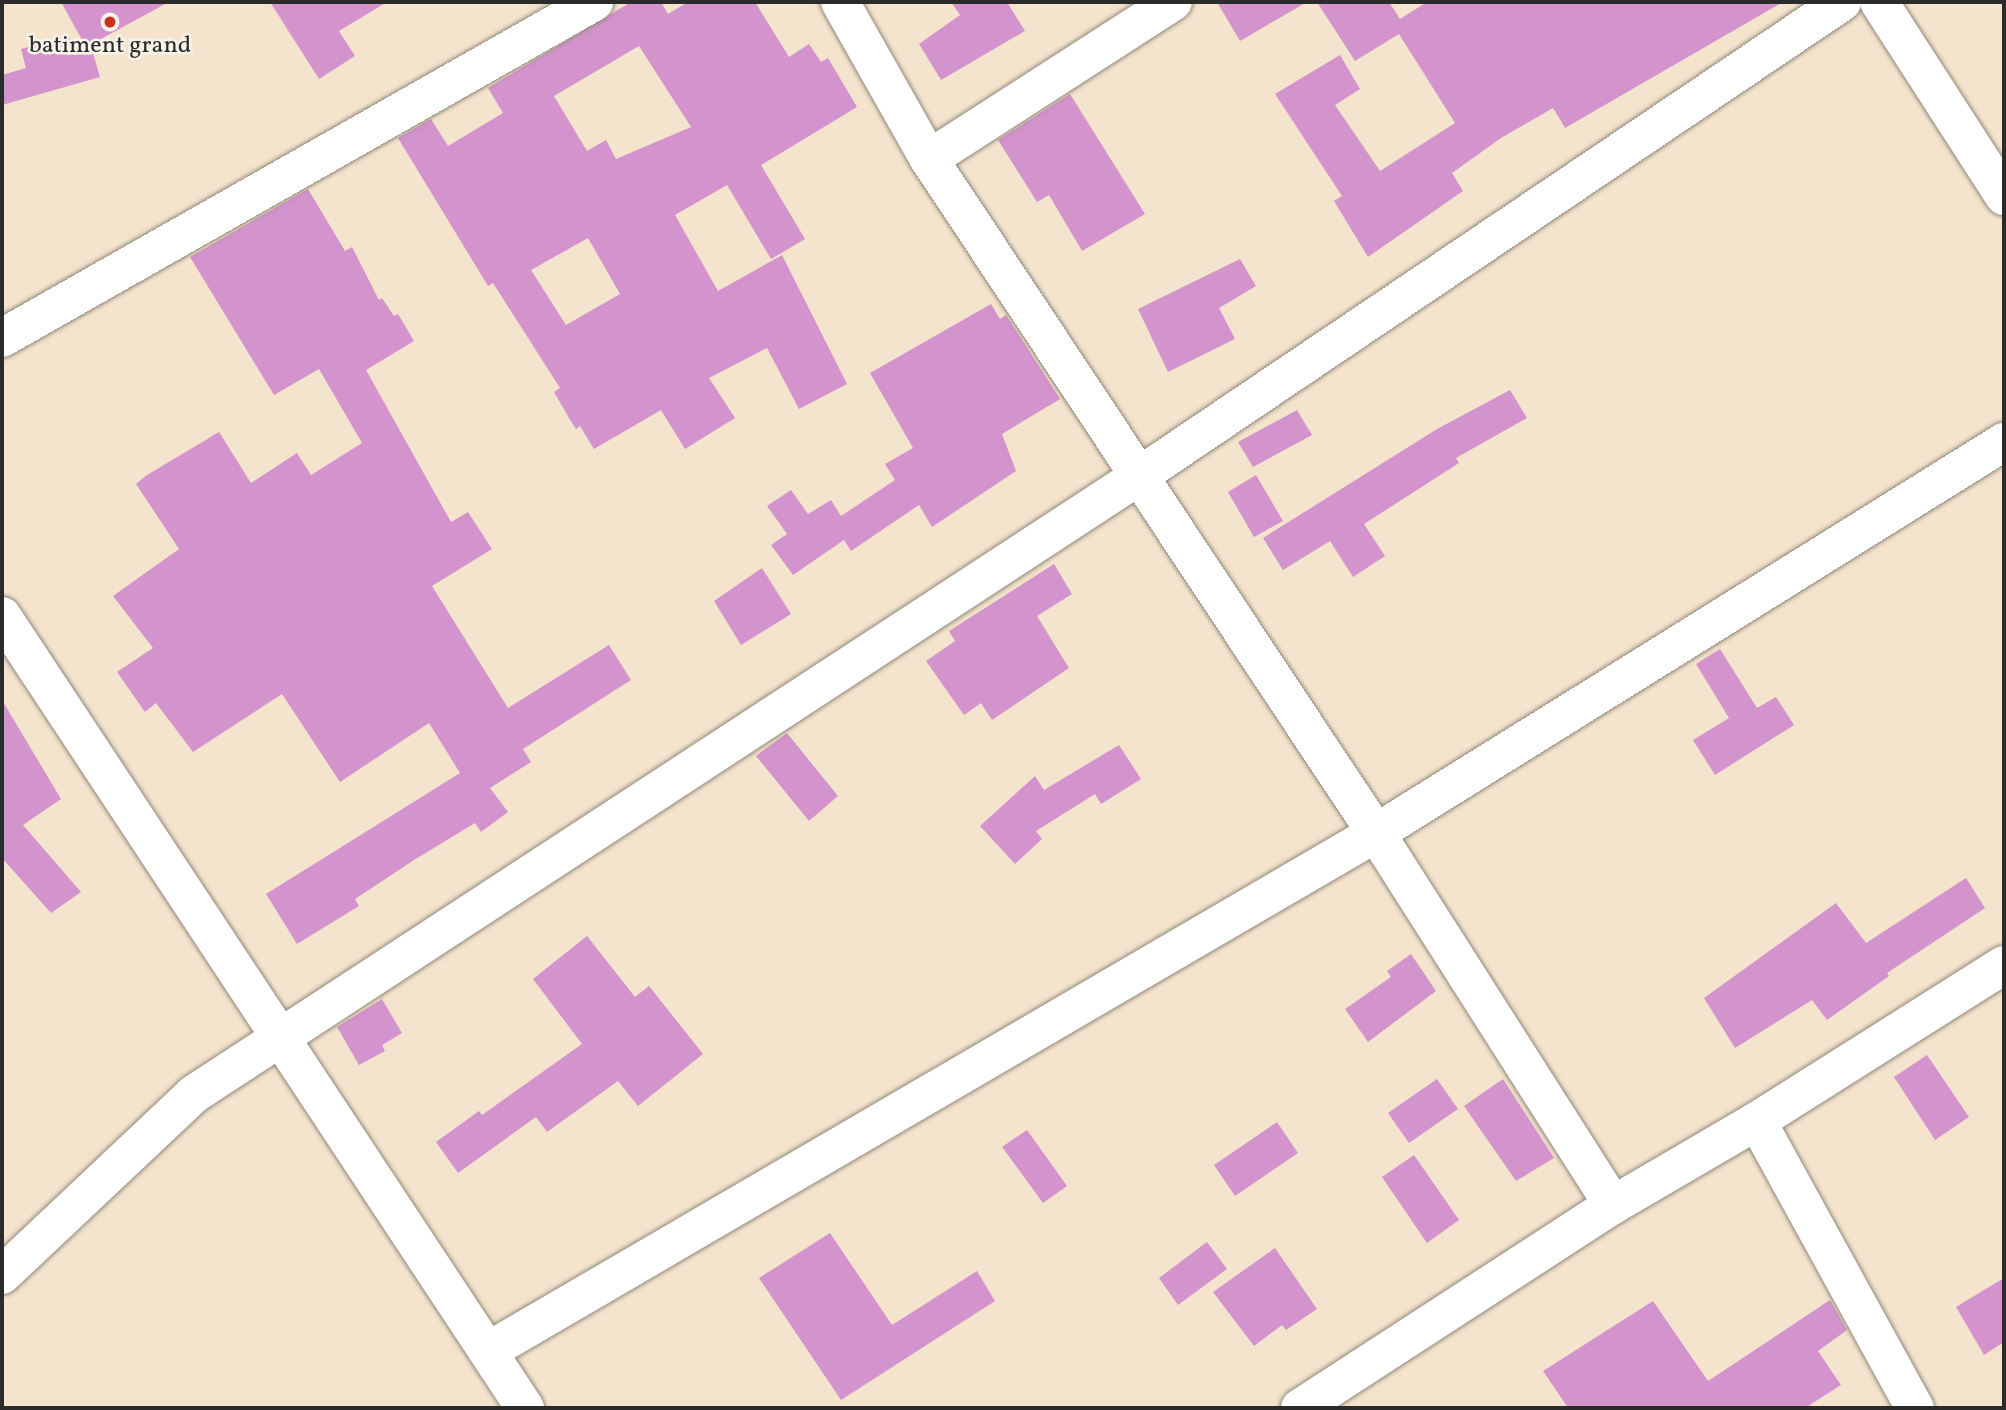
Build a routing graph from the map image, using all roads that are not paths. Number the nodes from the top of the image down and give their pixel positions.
1 (594, 2) edge
2 (839, 2) edge
3 (1173, 2) edge
4 (1842, 2) edge
5 (1879, 2) edge
6 (929, 159) junction
7 (2004, 196) edge
8 (2, 338) edge
9 (2004, 442) edge
10 (1139, 476) junction
11 (2, 616) edge
12 (1376, 833) junction
13 (2004, 965) edge
14 (281, 1037) junction
15 (1757, 1121) junction
16 (1613, 1205) junction
17 (2, 1275) edge
18 (490, 1350) junction
19 (525, 1408) edge
20 (1300, 1408) edge
21 (1914, 1408) edge

1 - 8 street
2 - 6 street
3 - 6 street
4 - 10 street
5 - 7 street
6 - 10 street
9 - 12 street
10 - 12 street
10 - 14 street
11 - 14 street
12 - 16 street
12 - 18 street
13 - 15 street
14 - 17 street
14 - 18 street
15 - 16 street
15 - 21 street
16 - 20 street
18 - 19 street

